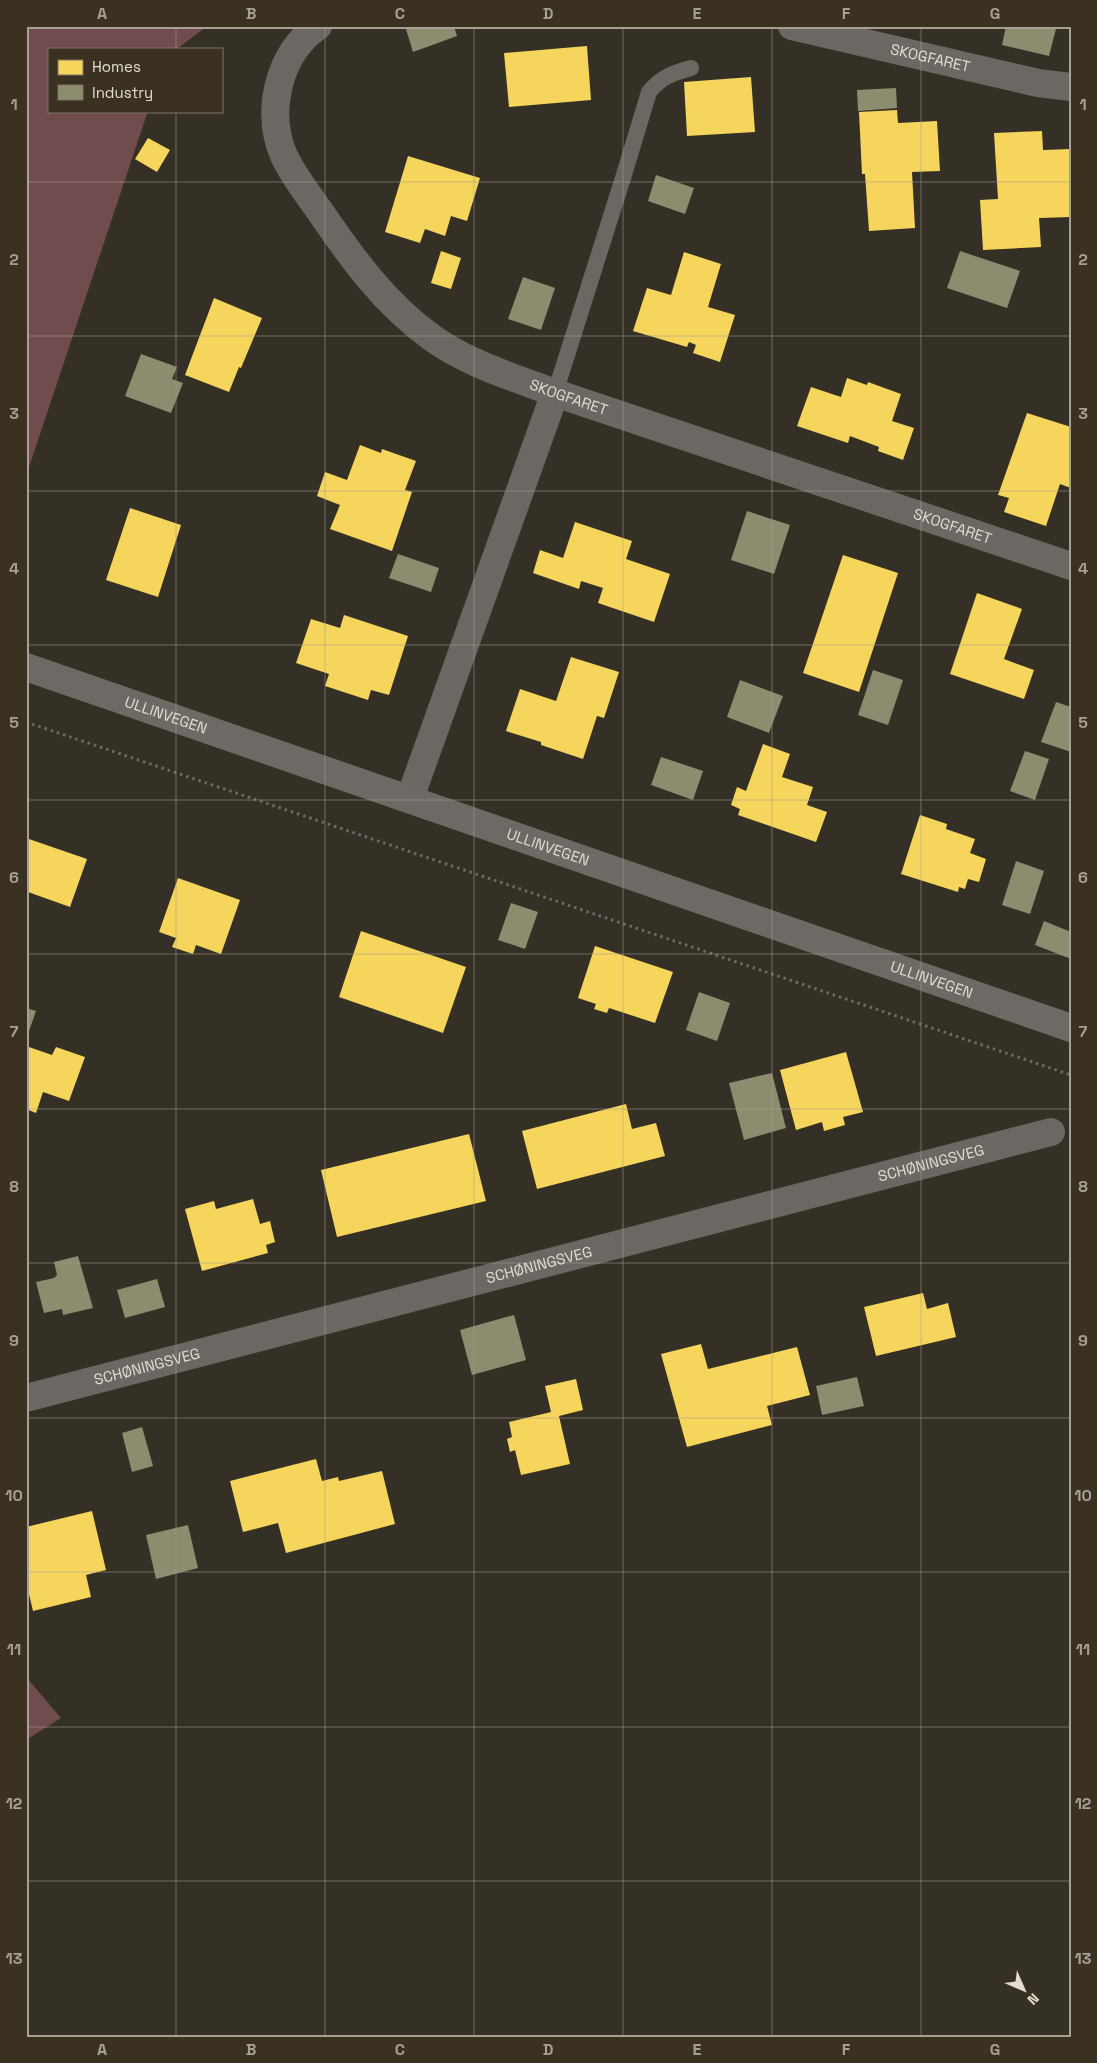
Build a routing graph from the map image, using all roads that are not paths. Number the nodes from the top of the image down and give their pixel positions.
1 (318, 26) edge
2 (792, 26) edge
3 (691, 68) dead end
4 (1071, 87) edge
5 (555, 393) junction
6 (1071, 566) edge
7 (26, 667) edge
8 (410, 798) junction
9 (1071, 1028) edge
10 (1051, 1132) dead end
11 (26, 1398) edge

1 - 5 street, SKOGFARET
2 - 4 street, SKOGFARET
3 - 5 lane
5 - 6 street, SKOGFARET
5 - 8 street
7 - 8 main road, ULLINVEGEN
8 - 9 main road, ULLINVEGEN
10 - 11 street, SCHØNINGSVEG

